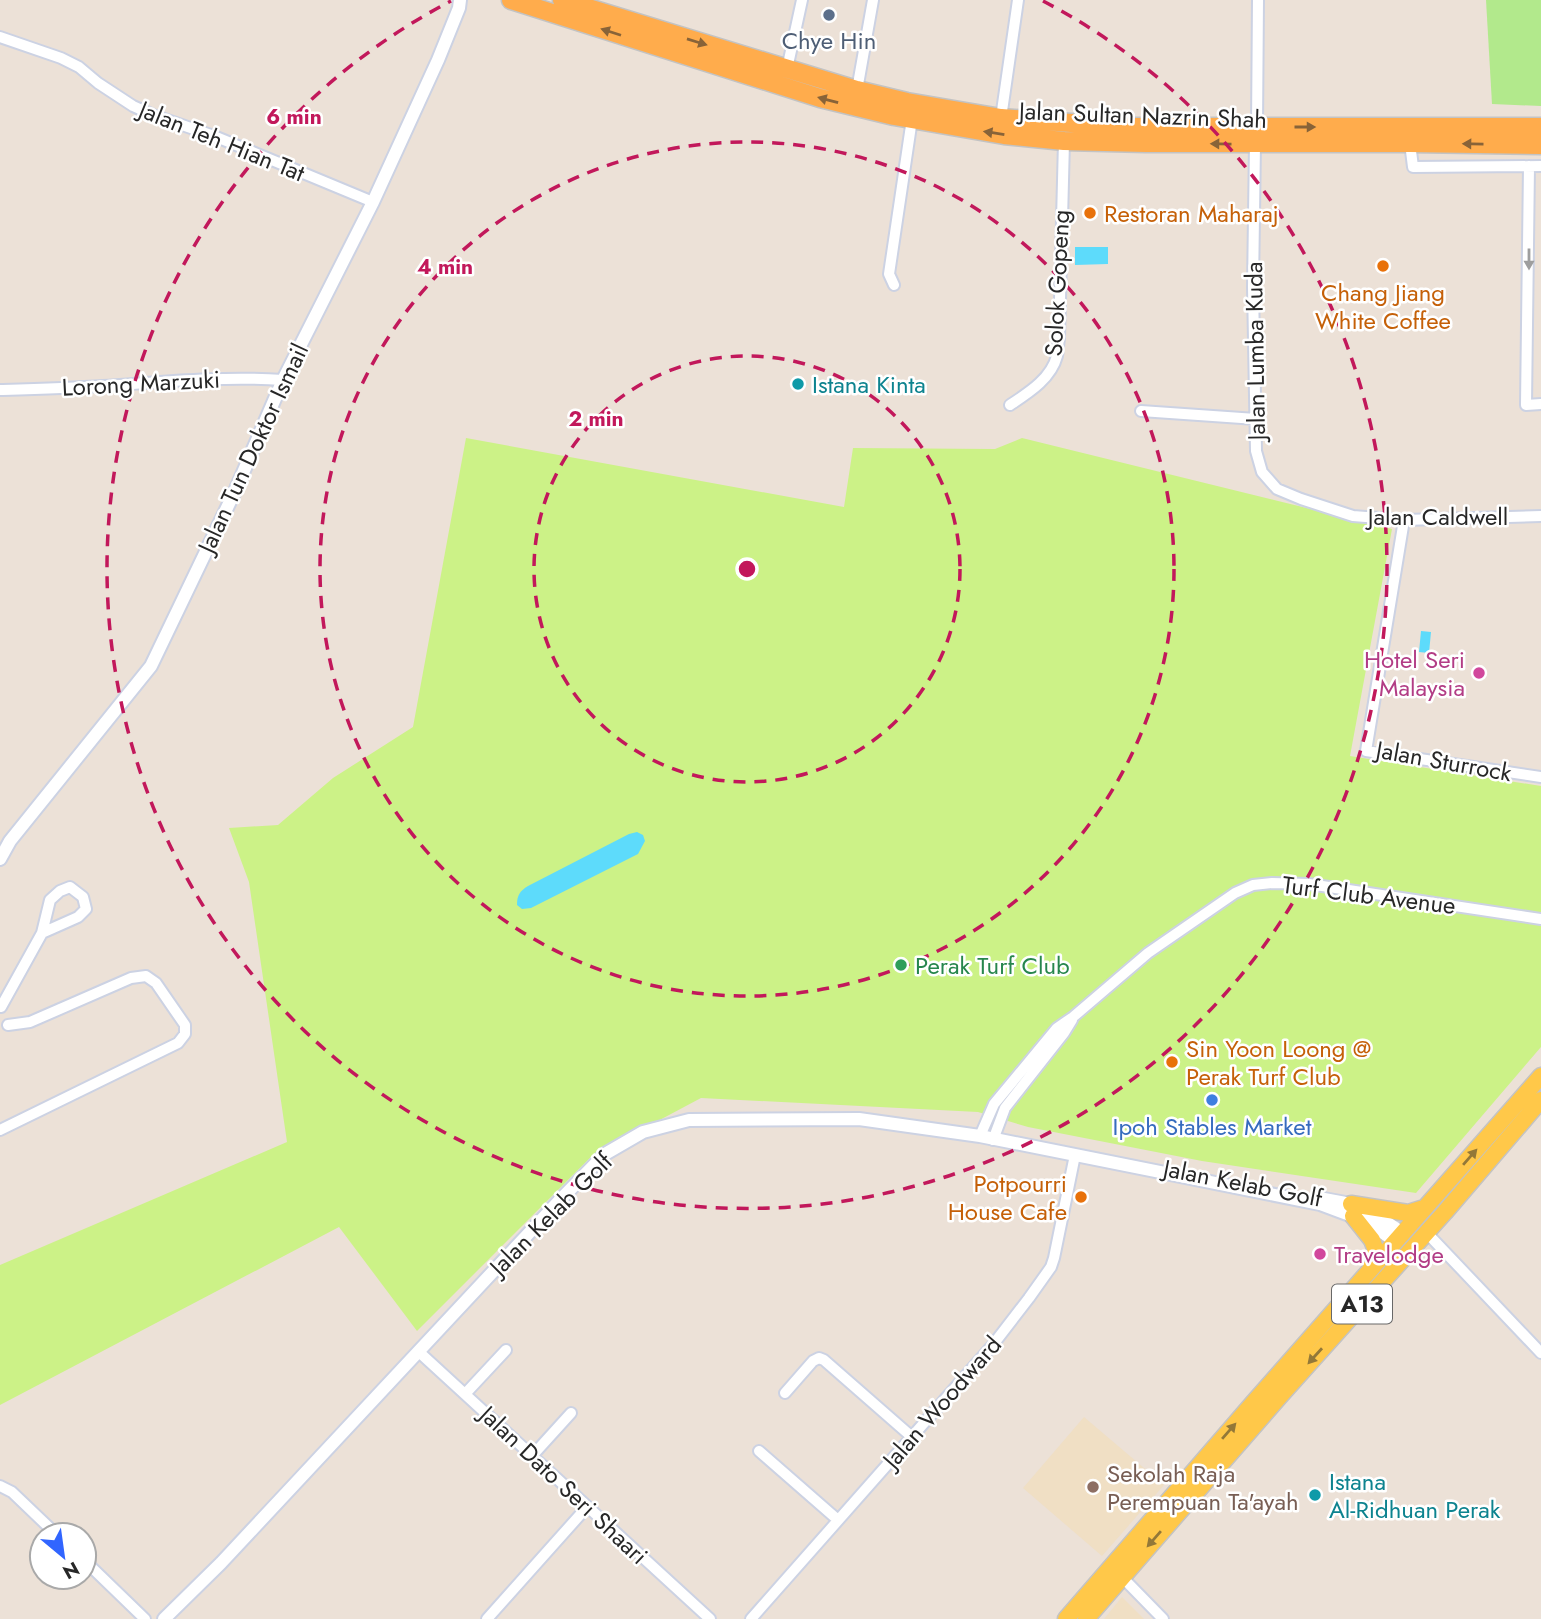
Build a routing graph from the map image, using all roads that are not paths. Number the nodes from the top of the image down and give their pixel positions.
1 (511, 0) edge
2 (562, 0) edge
3 (802, 0) edge
4 (873, 0) edge
5 (1018, 0) edge
6 (1258, 0) edge
7 (462, 3) edge
8 (0, 37) edge
9 (787, 69) junction
10 (857, 90) junction
11 (1001, 118) junction
12 (912, 119) junction
13 (1541, 127) edge
14 (1256, 136) junction
15 (1064, 141) junction
16 (1410, 143) junction
17 (1541, 145) edge
18 (1535, 166) edge
19 (373, 202) junction
20 (894, 285) dead end
21 (1541, 290) edge
22 (1528, 291) junction
23 (283, 380) junction
24 (0, 390) edge
25 (1541, 404) edge
26 (1010, 405) dead end
27 (1141, 411) dead end
28 (1256, 419) junction
29 (1262, 472) joint
30 (1541, 516) edge
31 (1404, 520) junction
32 (1541, 777) edge
33 (2, 851) edge
34 (1541, 919) edge
35 (42, 933) junction
36 (1, 1007) edge
37 (1073, 1017) junction
38 (4, 1028) edge
39 (1541, 1076) edge
40 (1541, 1100) edge
41 (0, 1130) edge
42 (980, 1136) junction
43 (993, 1140) junction
44 (1076, 1155) junction
45 (1466, 1187) junction
46 (1425, 1208) junction
47 (1352, 1210) junction
48 (1426, 1232) junction
49 (1401, 1239) junction
50 (1368, 1273) junction
51 (1372, 1293) junction
52 (506, 1350) dead end
53 (419, 1352) junction
54 (1541, 1353) edge
55 (785, 1393) dead end
56 (465, 1394) junction
57 (571, 1413) dead end
58 (912, 1437) junction
59 (760, 1451) dead end
60 (532, 1456) junction
61 (0, 1486) edge
62 (587, 1507) junction
63 (838, 1520) junction
64 (42, 1521) edge
65 (98, 1574) edge
66 (1122, 1577) junction
67 (145, 1619) edge
68 (164, 1619) edge
69 (486, 1619) edge
70 (710, 1619) edge
71 (751, 1619) edge
72 (1066, 1619) edge
73 (1086, 1619) edge
74 (1163, 1619) edge

12 -> 1 highway, Jalan Sultan Nazrin Shah
2 -> 9 highway, Jalan Sultan Nazrin Shah
3 - 9 street
4 - 10 street
5 - 11 street
6 - 14 street, Jalan Lumba Kuda
7 - 19 street, Jalan Tun Doktor Ismail
8 - 19 street, Jalan Teh Hian Tat
9 - 10 highway, Jalan Sultan Nazrin Shah
10 - 11 highway, Jalan Sultan Nazrin Shah
11 - 14 highway, Jalan Sultan Nazrin Shah
15 -> 12 highway, Jalan Sultan Nazrin Shah
12 - 20 street
14 -> 13 highway, Jalan Sultan Nazrin Shah
14 -> 15 highway, Jalan Sultan Nazrin Shah
14 - 16 highway, Jalan Sultan Nazrin Shah
14 - 28 street, Jalan Lumba Kuda
15 - 26 street, Solok Gopeng
17 -> 16 highway, Jalan Sultan Nazrin Shah
16 - 18 street
18 -> 22 street
19 - 23 street, Jalan Tun Doktor Ismail
21 - 22 street
22 - 25 street
23 - 24 street, Lorong Marzuki
23 - 33 street, Jalan Tun Doktor Ismail
27 - 28 street
28 - 29 street, Jalan Lumba Kuda
29 - 31 street, Jalan Caldwell
30 - 31 street, Jalan Caldwell
31 - 32 street, Jalan Sturrock
34 - 37 street, Turf Club Avenue
35 - 35 street
35 - 36 street
36 - 38 street
37 - 42 street, Turf Club Avenue
37 - 43 street, Turf Club Avenue
38 - 41 street
46 -> 39 main road, A13
40 - 45 main road, A13
42 - 43 street, Jalan Kelab Golf
42 - 53 street, Jalan Kelab Golf
43 - 44 street, Jalan Kelab Golf
44 - 47 street, Jalan Kelab Golf
44 - 47 street, Jalan Kelab Golf
44 - 58 street, Jalan Woodward
45 - 48 main road, A13
45 - 49 main road
46 - 47 main road
46 - 49 main road, A13
47 - 49 street
47 - 50 main road
48 - 51 main road, A13
48 - 54 street
49 - 50 main road, A13
49 - 51 main road
72 -> 50 main road, A13
51 -> 66 main road, A13
52 - 56 street
53 - 56 street, Jalan Dato Seri Shaari
53 - 68 street, Jalan Kelab Golf
55 - 58 street
56 - 60 street, Jalan Dato Seri Shaari
57 - 60 street
58 - 63 street, Jalan Woodward
59 - 63 street
60 - 62 street, Jalan Dato Seri Shaari
61 - 64 street
62 - 69 street
62 - 70 street, Jalan Dato Seri Shaari
63 - 71 street, Jalan Woodward
65 - 67 street
66 - 73 main road, A13
66 - 74 street

